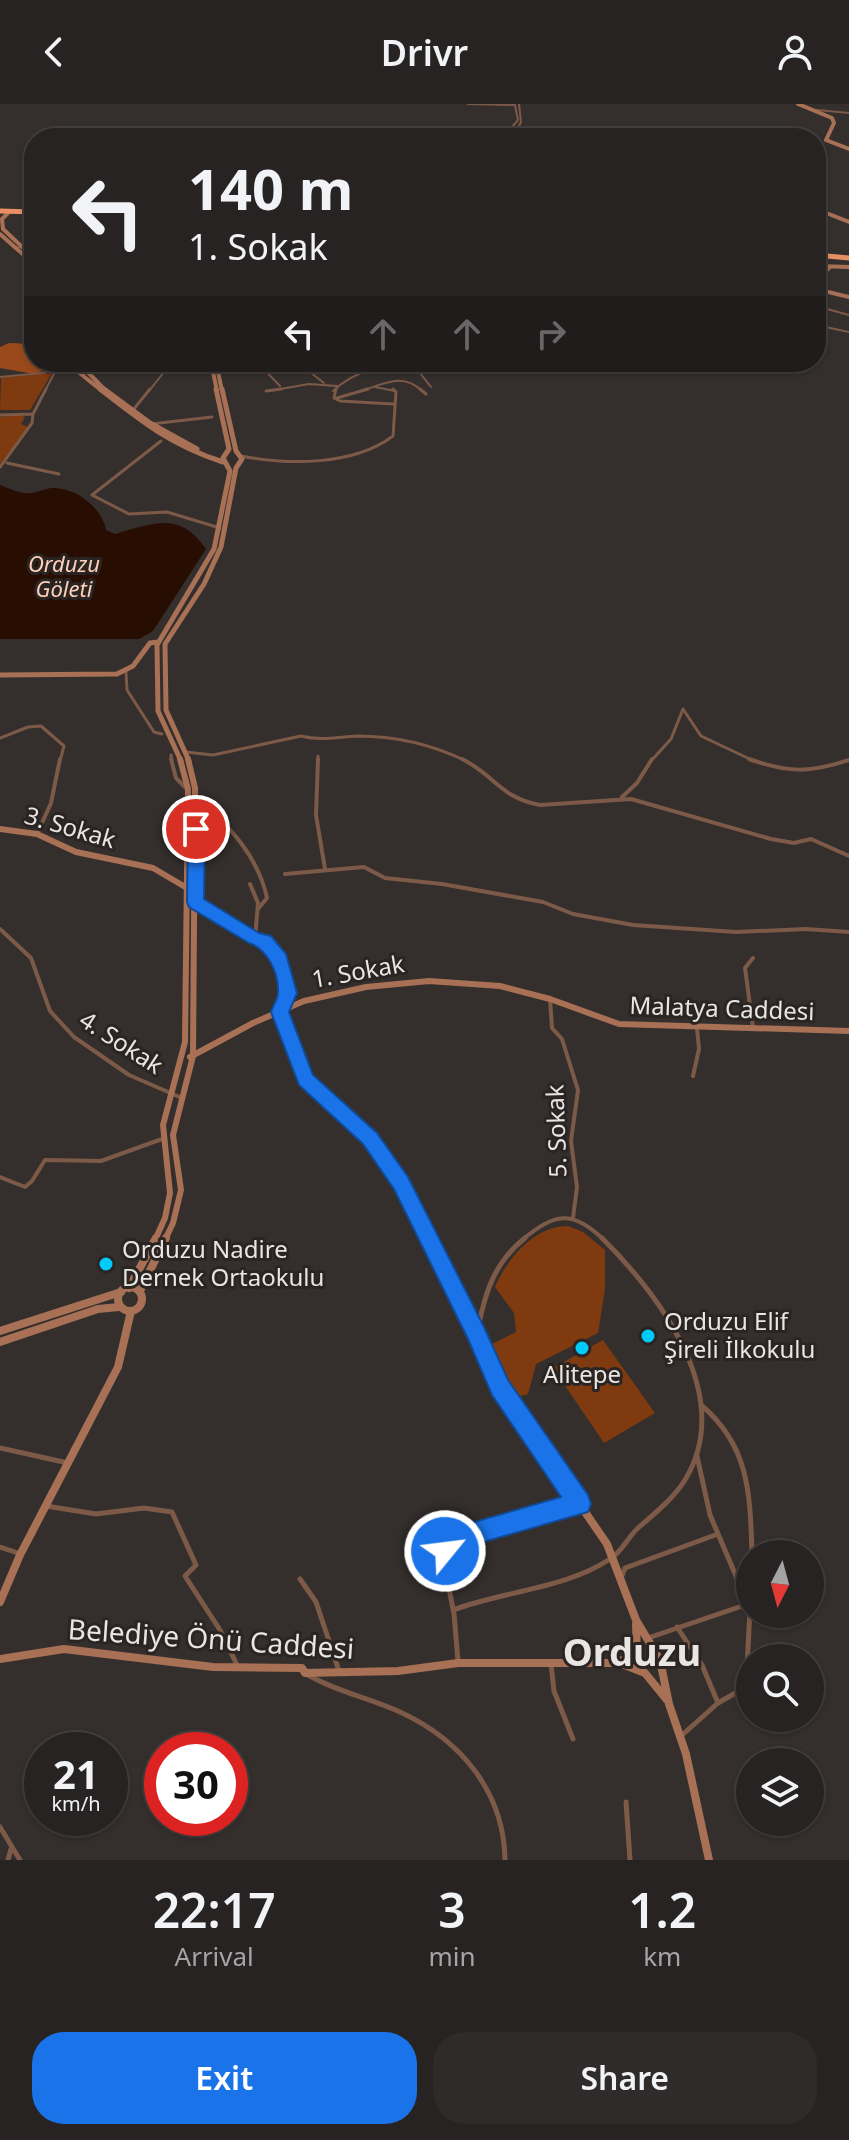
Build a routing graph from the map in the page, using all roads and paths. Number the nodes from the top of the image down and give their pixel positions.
1 (468, 104) edge
2 (516, 104) edge
3 (798, 104) edge
4 (817, 110) junction
5 (849, 113) edge
6 (511, 128) edge
7 (517, 128) edge
8 (826, 138) edge
9 (826, 143) edge
10 (849, 149) edge
11 (0, 209) edge
12 (24, 210) edge
13 (24, 210) edge
14 (10, 211) junction
15 (826, 213) edge
16 (1, 220) edge
17 (849, 222) edge
18 (0, 234) edge
19 (13, 247) junction
20 (20, 247) junction
21 (24, 247) edge
22 (24, 251) edge
23 (24, 254) edge
24 (826, 259) edge
25 (849, 262) edge
26 (826, 267) edge
27 (830, 267) junction
28 (826, 271) edge
29 (826, 291) edge
30 (849, 297) edge
31 (826, 309) edge
32 (849, 315) edge
33 (826, 327) edge
34 (849, 332) edge
35 (40, 372) edge
36 (55, 372) edge
37 (78, 372) edge
38 (86, 372) edge
39 (164, 372) edge
40 (215, 372) edge
41 (216, 372) edge
42 (266, 372) edge
43 (310, 372) edge
44 (369, 372) edge
45 (419, 372) edge
46 (0, 377) edge
47 (326, 385) junction
48 (337, 386) junction
49 (280, 387) junction
50 (375, 387) junction
51 (431, 387) dead end
52 (266, 391) dead end
53 (426, 394) dead end
54 (334, 397) junction
55 (393, 404) junction
56 (132, 412) junction
57 (33, 414) junction
58 (0, 415) edge
59 (212, 417) dead end
60 (151, 424) junction
61 (161, 441) dead end
62 (226, 459) junction
63 (239, 459) junction
64 (6, 463) junction
65 (0, 467) edge
66 (59, 474) dead end
67 (224, 528) junction
68 (162, 641) junction
69 (126, 672) junction
70 (0, 675) edge
71 (162, 734) dead end
72 (0, 738) edge
73 (183, 753) junction
74 (171, 755) dead end
75 (318, 756) dead end
76 (849, 760) edge
77 (188, 789) junction
78 (620, 798) junction
79 (197, 805) junction
80 (0, 829) edge
81 (37, 834) junction
82 (849, 856) edge
83 (325, 869) junction
84 (285, 874) dead end
85 (250, 884) dead end
86 (187, 888) junction
87 (195, 902) junction
88 (258, 909) junction
89 (0, 929) edge
90 (849, 932) edge
91 (255, 939) junction
92 (753, 958) dead end
93 (550, 999) junction
94 (280, 1012) junction
95 (697, 1028) junction
96 (753, 1028) junction
97 (849, 1031) edge
98 (193, 1056) junction
99 (183, 1058) junction
100 (693, 1076) dead end
101 (170, 1095) junction
102 (182, 1098) junction
103 (162, 1139) junction
104 (0, 1177) edge
105 (573, 1219) junction
106 (125, 1290) junction
107 (140, 1291) junction
108 (119, 1307) junction
109 (131, 1311) junction
110 (0, 1331) edge
111 (477, 1334) junction
112 (0, 1342) edge
113 (701, 1405) junction
114 (0, 1448) edge
115 (696, 1454) junction
116 (70, 1463) junction
117 (579, 1504) junction
118 (46, 1506) junction
119 (718, 1534) junction
120 (751, 1540) edge
121 (0, 1547) edge
122 (20, 1555) junction
123 (612, 1559) junction
124 (736, 1576) edge
125 (300, 1579) dead end
126 (620, 1579) junction
127 (0, 1602) edge
128 (453, 1610) junction
129 (736, 1611) edge
130 (636, 1620) junction
131 (677, 1627) junction
132 (748, 1628) edge
133 (646, 1639) junction
134 (657, 1656) junction
135 (637, 1657) junction
136 (0, 1659) edge
137 (458, 1663) junction
138 (610, 1663) junction
139 (551, 1664) junction
140 (238, 1667) junction
141 (339, 1671) junction
142 (644, 1672) junction
143 (305, 1673) junction
144 (718, 1703) junction
145 (669, 1704) junction
146 (681, 1736) junction
147 (573, 1739) dead end
148 (626, 1802) dead end
149 (0, 1827) edge
150 (11, 1849) junction
151 (8, 1860) edge
152 (20, 1860) edge
153 (505, 1860) edge
154 (630, 1860) edge
155 (709, 1860) edge

1 - 2 street
2 - 6 street
2 - 7 street
3 - 4 street
4 - 5 street
4 - 8 street
9 - 10 street
11 - 12 highway
11 - 14 highway
13 - 14 highway
14 - 16 street
15 - 17 street
16 - 20 street
18 - 19 street
19 - 20 street
19 - 23 street
20 - 21 street
20 - 22 street
24 - 25 highway
25 - 27 street
26 - 27 street
27 - 28 street
29 - 30 street
31 - 32 street
33 - 34 street
35 - 46 street
36 - 57 street
37 - 56 street
38 - 56 street
39 - 56 street
40 - 62 street
41 - 63 street
42 - 49 street
43 - 47 street
44 - 48 street
45 - 51 street
47 - 48 street
47 - 49 street
48 - 54 street
49 - 52 street
50 - 53 street
50 - 54 street
50 - 55 street
54 - 55 street
55 - 63 street
56 - 60 street
56 - 62 street
57 - 58 street
57 - 64 street
59 - 60 street
60 - 62 street
61 - 67 street
62 - 63 street
62 - 63 street
62 - 67 street
63 - 67 street
64 - 65 street
64 - 66 street
67 - 68 street
68 - 69 street
68 - 73 street
69 - 70 street
69 - 71 street
72 - 81 street
73 - 77 street
73 - 78 street
73 - 79 street
74 - 77 street
75 - 83 street
76 - 78 street
77 - 86 street
78 - 82 street
79 - 87 street
79 - 88 street
80 - 81 street, 3. Sokak
81 - 86 street, 3. Sokak
83 - 84 street
83 - 90 street
85 - 88 street
86 - 87 street
86 - 99 street
87 - 91 street
87 - 98 street
88 - 91 street
89 - 101 street, 4. Sokak
91 - 94 street
92 - 96 street
93 - 94 street, 1. Sokak
93 - 95 street, Malatya Caddesi
93 - 105 street, 5. Sokak
94 - 98 street, 1. Sokak
94 - 111 street
95 - 96 street, Malatya Caddesi
95 - 100 street
96 - 97 street, Malatya Caddesi
98 - 99 street, 1. Sokak
98 - 102 street
99 - 101 street
101 - 102 street, 4. Sokak
101 - 103 street
102 - 107 street
103 - 104 street
103 - 106 street
105 - 111 street
105 - 113 street
106 - 107 street
106 - 108 street
106 - 110 street
107 - 109 street
108 - 109 street
108 - 112 street
109 - 116 street
111 - 117 street
113 - 115 street
113 - 120 street
114 - 116 street
115 - 119 street
115 - 123 street
116 - 118 street
117 - 123 street
117 - 128 street
118 - 122 street
118 - 140 street
119 - 124 street
119 - 126 street
121 - 122 street
122 - 127 street
123 - 126 street
123 - 128 street
125 - 141 street
126 - 130 street
128 - 137 street
129 - 131 street
130 - 133 street
130 - 135 street
131 - 133 street
131 - 144 street
132 - 144 street
133 - 134 street
134 - 135 street
134 - 142 street
134 - 145 street
135 - 138 street
135 - 142 street
136 - 140 street, Belediye Önü Caddesi
137 - 139 street, Belediye Önü Caddesi
137 - 141 street, Belediye Önü Caddesi
138 - 139 street, Belediye Önü Caddesi
138 - 142 street
139 - 147 street
140 - 143 street, Belediye Önü Caddesi
141 - 143 street, Belediye Önü Caddesi
142 - 145 street
143 - 153 street
144 - 146 street
145 - 146 street
146 - 155 street
148 - 154 street
149 - 150 street
150 - 151 street
150 - 152 street

